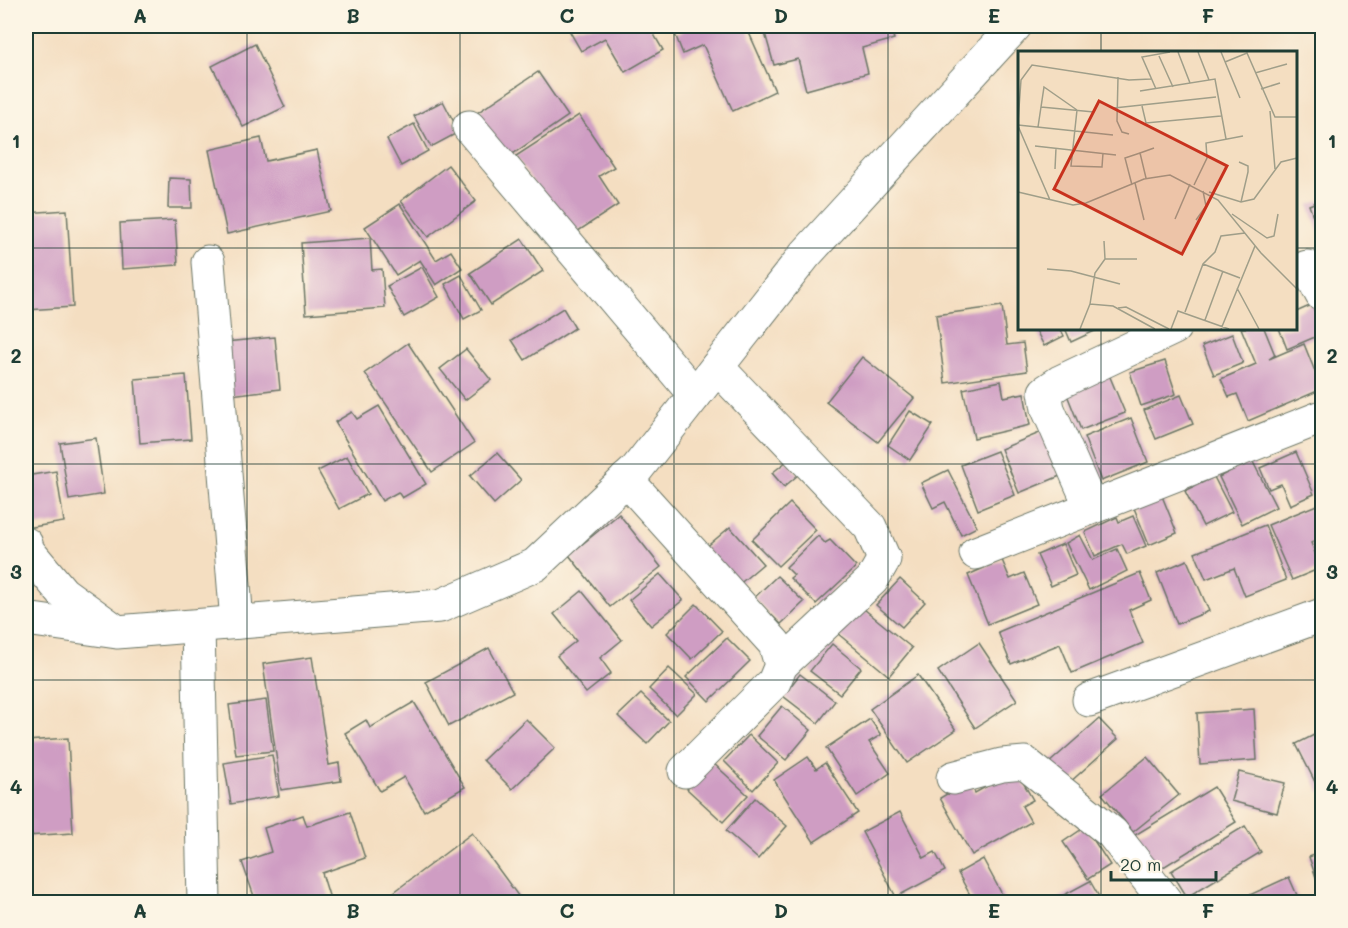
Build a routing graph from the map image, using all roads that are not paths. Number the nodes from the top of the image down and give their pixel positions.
1 (1015, 26) edge
2 (469, 127) dead end
3 (208, 262) dead end
4 (1297, 272) edge
5 (1323, 294) edge
6 (1170, 330) edge
7 (717, 367) junction
8 (695, 395) junction
9 (1323, 417) edge
10 (626, 479) junction
11 (1092, 507) junction
12 (26, 544) edge
13 (976, 553) dead end
14 (1323, 615) edge
15 (26, 619) edge
16 (237, 622) junction
17 (59, 624) junction
18 (198, 626) junction
19 (117, 632) junction
20 (26, 636) edge
21 (781, 665) junction
22 (1089, 700) dead end
23 (685, 771) dead end
24 (953, 778) dead end
25 (204, 903) edge
26 (1166, 903) edge

1 - 7 street
2 - 8 street
3 - 16 street
4 - 5 street
6 - 11 street
7 - 8 street
7 - 21 street
8 - 10 street
9 - 11 street
10 - 16 street
10 - 21 street
11 - 13 street
12 - 19 street
14 - 22 street
15 - 17 street
16 - 18 street
17 - 19 street
17 - 20 street
18 - 19 street
18 - 25 street
21 - 23 street
24 - 26 street

